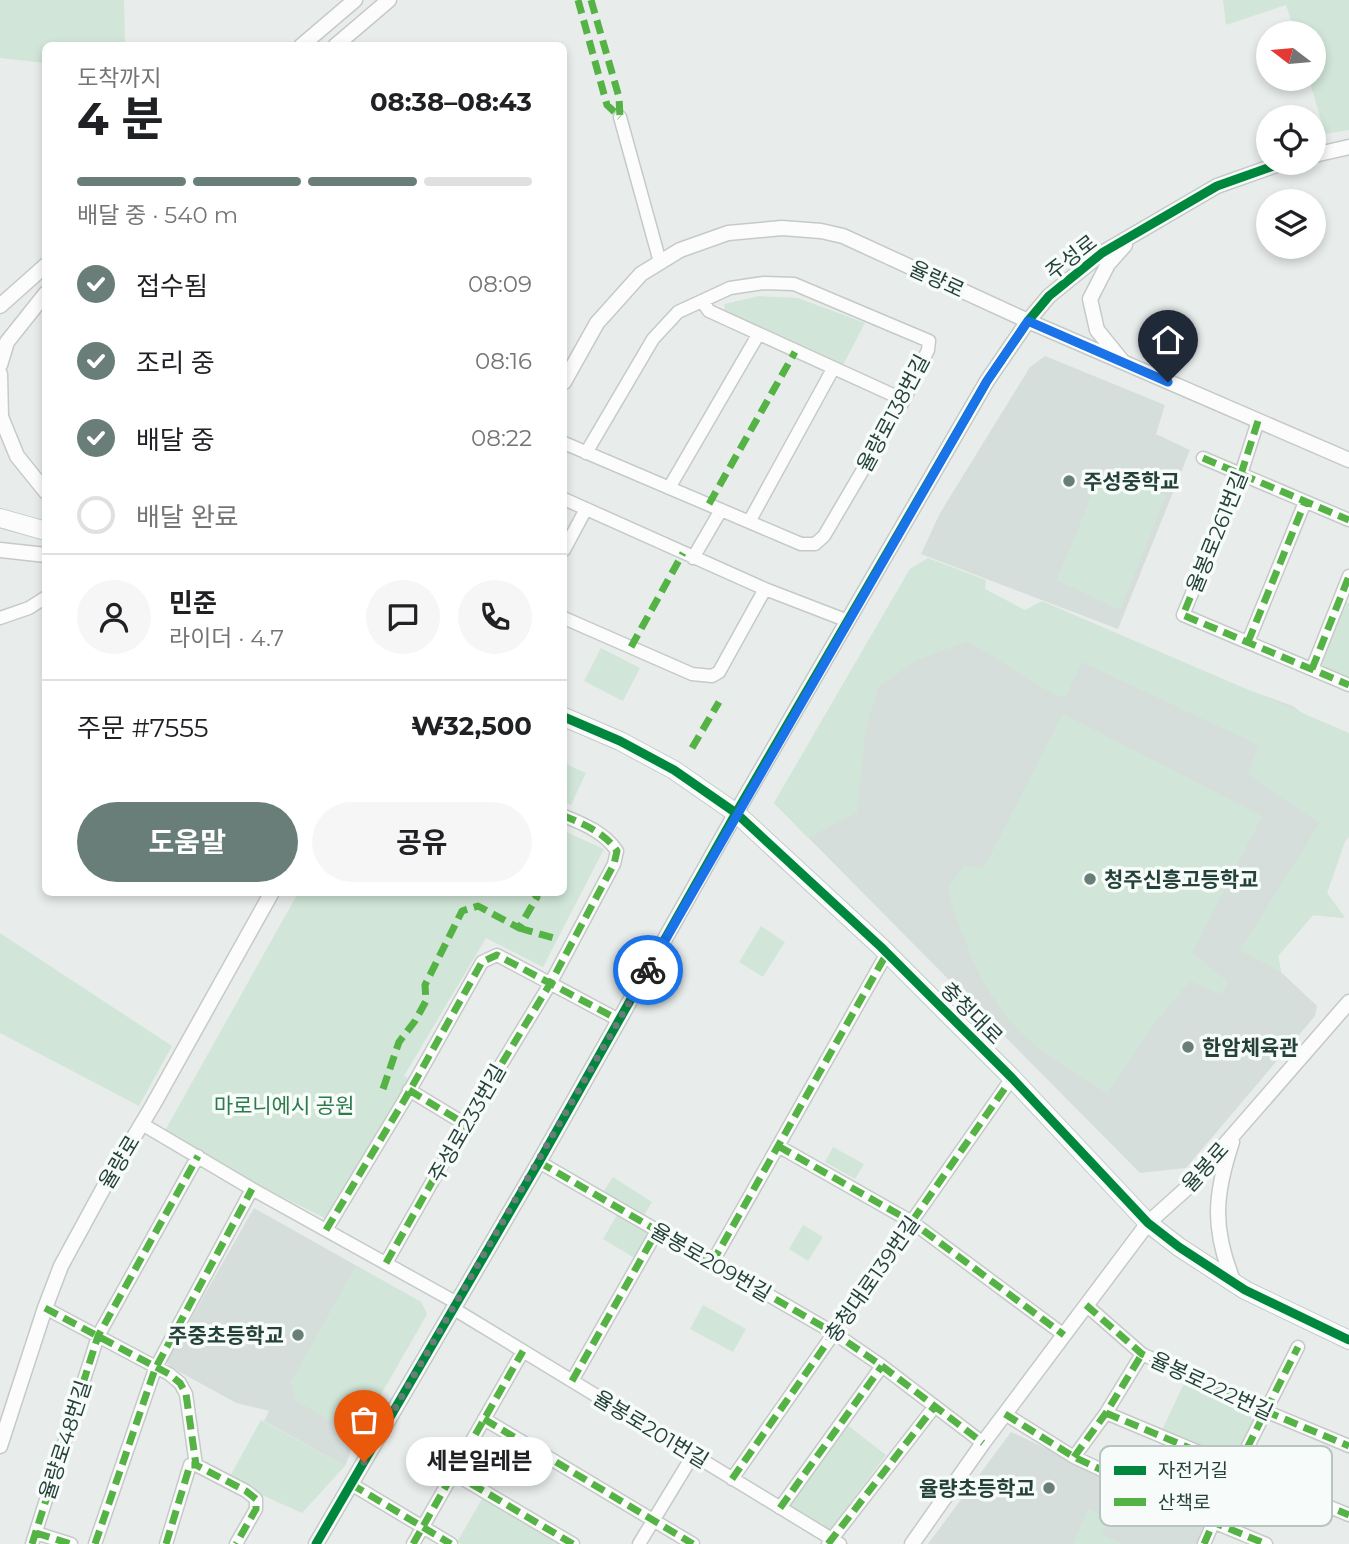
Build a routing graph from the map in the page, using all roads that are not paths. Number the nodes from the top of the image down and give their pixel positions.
1 (355, 0) edge
2 (389, 0) edge
3 (306, 42) edge
4 (340, 42) edge
5 (620, 117) dead end
6 (1349, 147) edge
7 (1326, 152) edge
8 (1256, 172) edge
9 (1137, 232) junction
10 (660, 262) junction
11 (42, 269) edge
12 (42, 296) edge
13 (42, 298) edge
14 (702, 301) junction
15 (0, 306) edge
16 (1028, 321) junction
17 (0, 333) edge
18 (758, 335) junction
19 (1124, 363) junction
20 (0, 365) edge
21 (833, 369) junction
22 (0, 374) edge
23 (567, 377) edge
24 (904, 400) junction
25 (1258, 421) junction
26 (567, 444) edge
27 (586, 453) junction
28 (1203, 458) dead end
29 (1349, 460) edge
30 (1241, 474) junction
31 (42, 487) edge
32 (669, 488) junction
33 (567, 500) edge
34 (1306, 502) junction
35 (586, 509) junction
36 (721, 510) junction
37 (0, 519) edge
38 (1349, 520) edge
39 (749, 522) junction
40 (42, 530) edge
41 (567, 544) edge
42 (0, 550) edge
43 (42, 555) edge
44 (693, 558) junction
45 (1349, 576) edge
46 (765, 589) junction
47 (42, 600) edge
48 (0, 618) edge
49 (567, 619) edge
50 (848, 621) junction
51 (1248, 642) junction
52 (1312, 669) junction
53 (1349, 684) edge
54 (567, 718) edge
55 (736, 813) junction
56 (567, 817) edge
57 (270, 896) edge
58 (887, 953) junction
59 (550, 984) junction
60 (1349, 1002) edge
61 (619, 1020) junction
62 (1012, 1079) junction
63 (409, 1090) junction
64 (142, 1124) junction
65 (465, 1124) junction
66 (1234, 1135) junction
67 (778, 1146) junction
68 (198, 1156) junction
69 (539, 1162) junction
70 (252, 1189) junction
71 (912, 1222) junction
72 (1148, 1223) junction
73 (326, 1230) junction
74 (657, 1231) junction
75 (386, 1263) junction
76 (712, 1263) junction
77 (1234, 1283) junction
78 (1086, 1305) junction
79 (455, 1306) junction
80 (45, 1308) junction
81 (834, 1333) junction
82 (1063, 1335) junction
83 (98, 1336) junction
84 (1349, 1340) edge
85 (1298, 1347) dead end
86 (523, 1351) junction
87 (1142, 1354) junction
88 (882, 1366) junction
89 (155, 1369) junction
90 (572, 1381) junction
91 (935, 1406) junction
92 (1265, 1411) junction
93 (1106, 1413) junction
94 (1005, 1414) junction
95 (484, 1419) junction
96 (983, 1443) junction
97 (0, 1446) edge
98 (1188, 1446) edge
99 (1248, 1446) edge
100 (1349, 1446) edge
101 (693, 1455) junction
102 (1074, 1457) junction
103 (196, 1465) junction
104 (1100, 1469) edge
105 (453, 1474) junction
106 (732, 1479) junction
107 (351, 1484) junction
108 (1332, 1507) edge
109 (780, 1508) junction
110 (1349, 1515) edge
111 (654, 1521) junction
112 (1211, 1526) edge
113 (1223, 1526) edge
114 (422, 1527) junction
115 (34, 1538) edge
116 (833, 1542) edge
117 (71, 1544) edge
118 (95, 1544) edge
119 (166, 1544) edge
120 (236, 1544) edge
121 (316, 1544) edge
122 (413, 1544) edge
123 (451, 1544) edge
124 (573, 1544) edge
125 (639, 1544) edge
126 (693, 1544) edge
127 (912, 1544) edge
128 (1204, 1544) edge
129 (1266, 1544) edge

1 - 3 street
2 - 4 street
5 - 10 street
6 - 7 street
8 - 9 street, 주성로
9 - 16 street, 주성로
9 - 19 street
10 - 16 street, 율량로
10 - 23 street, 율량로
11 - 15 street
12 - 17 street
13 - 20 street
14 - 18 street
14 - 24 street, 율량로138번길
14 - 27 street, 율량로138번길
16 - 19 street, 율량로
16 - 50 street, 주성로
18 - 21 street
18 - 32 street
19 - 25 street, 율량로
21 - 24 street
21 - 39 street
22 - 31 street
24 - 39 street, 율량로138번길
25 - 29 street, 율량로
25 - 30 street, 율봉로261번길
26 - 27 street, 율량로138번길
27 - 32 street, 율량로138번길
28 - 30 street
30 - 34 street
30 - 51 street, 율봉로261번길
32 - 36 street, 율량로138번길
33 - 35 street
34 - 38 street
34 - 51 street
35 - 41 street
35 - 44 street
36 - 39 street, 율량로138번길
36 - 44 street
37 - 40 main road
42 - 43 street
44 - 46 street
45 - 52 street
46 - 49 street
46 - 50 street
47 - 48 street
50 - 55 street, 주성로
51 - 52 street, 율봉로261번길
52 - 53 street, 율봉로261번길
54 - 55 main road, 충청대로
55 - 58 main road, 충청대로
55 - 61 street, 주성로
56 - 59 street, 주성로233번길
57 - 64 street, 율량로
58 - 62 main road, 충청대로
58 - 67 street
59 - 61 street
59 - 63 street
59 - 65 street, 주성로233번길
60 - 66 street, 율봉로
61 - 69 street, 주성로
62 - 71 street, 충청대로139번길
62 - 72 main road, 충청대로
63 - 65 street
63 - 73 street
64 - 68 street
64 - 80 street, 율량로
65 - 75 street, 주성로233번길
66 - 72 street, 율봉로
66 - 77 street
67 - 71 street
67 - 76 street
68 - 70 street
68 - 83 street, 율량로48번길
69 - 74 street, 율봉로209번길
69 - 79 street, 주성로
70 - 73 street
70 - 89 street
71 - 81 street, 충청대로139번길
71 - 82 street
72 - 77 main road, 충청대로
72 - 78 street, 율봉로
73 - 75 street
74 - 76 street, 율봉로209번길
74 - 90 street
75 - 79 street
76 - 81 street, 율봉로209번길
77 - 84 main road, 충청대로
78 - 82 street, 율봉로
78 - 87 street, 율봉로222번길
79 - 86 street, 율봉로201번길
79 - 107 street, 주성로
80 - 83 street
80 - 97 street, 율량로
81 - 88 street, 율봉로209번길
81 - 106 street, 충청대로139번길
82 - 94 street, 율봉로
83 - 89 street
83 - 115 street, 율량로48번길
85 - 92 street
86 - 90 street, 율봉로201번길
86 - 95 street
87 - 92 street, 율봉로222번길
87 - 93 street
88 - 91 street, 율봉로209번길
88 - 109 street
89 - 103 street
89 - 118 street
90 - 101 street, 율봉로201번길
91 - 96 street, 율봉로209번길
91 - 116 street, 율봉로201번길
92 - 99 street
92 - 100 street, 율봉로222번길
93 - 98 street
93 - 102 street
94 - 96 street, 율봉로
94 - 102 street
95 - 105 street
95 - 111 street
96 - 127 street, 율봉로
101 - 106 street, 율봉로201번길
101 - 111 street
102 - 104 street
103 - 119 street
103 - 120 street
105 - 114 street
105 - 124 street
106 - 109 street, 율봉로201번길
107 - 114 street
107 - 121 street, 주성로
108 - 110 street
109 - 116 street, 율봉로201번길
111 - 125 street
111 - 126 street
112 - 128 street
113 - 129 street
114 - 122 street
114 - 123 street
115 - 117 street

